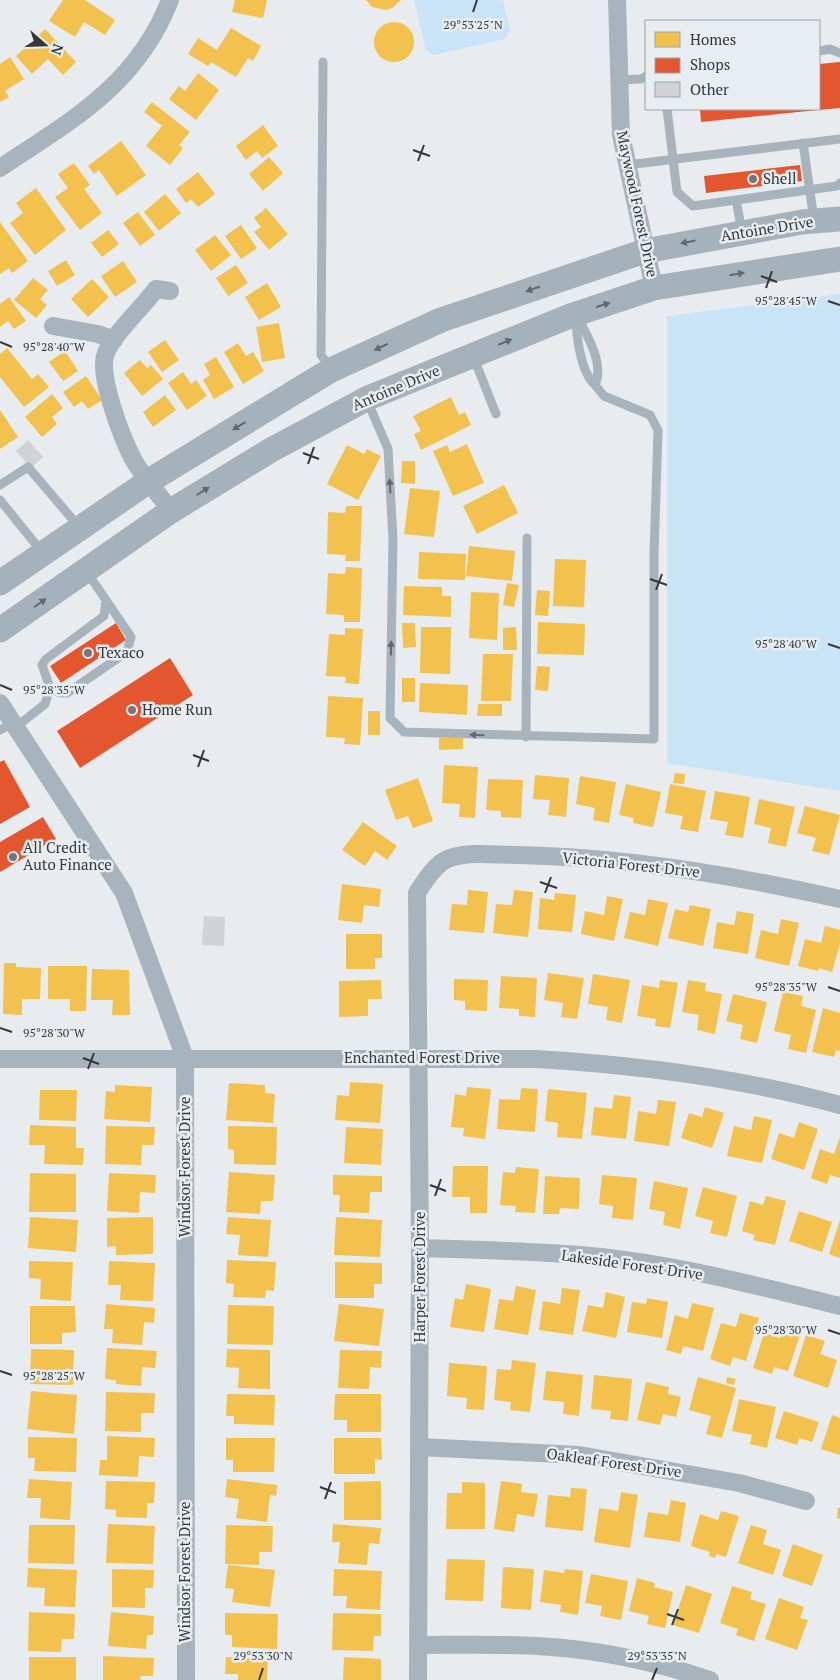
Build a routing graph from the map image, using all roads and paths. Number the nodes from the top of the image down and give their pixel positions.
1 (170, 0) edge
2 (617, 0) edge
3 (820, 51) edge
4 (840, 53) edge
5 (323, 62) dead end
6 (645, 77) edge
7 (619, 80) junction
8 (667, 110) edge
9 (840, 139) edge
10 (803, 143) junction
11 (673, 158) junction
12 (627, 165) junction
13 (0, 168) edge
14 (840, 183) edge
15 (810, 189) junction
16 (736, 200) junction
17 (840, 219) edge
18 (814, 221) junction
19 (742, 232) junction
20 (645, 251) junction
21 (840, 259) edge
22 (654, 288) junction
23 (170, 291) dead end
24 (576, 314) junction
25 (53, 326) dead end
26 (114, 340) junction
27 (473, 356) junction
28 (342, 365) junction
29 (367, 399) junction
30 (496, 414) dead end
31 (149, 481) junction
32 (0, 485) edge
33 (0, 500) edge
34 (171, 511) junction
35 (80, 528) junction
36 (526, 538) dead end
37 (43, 553) junction
38 (86, 571) junction
39 (0, 583) edge
40 (106, 600) junction
41 (0, 630) edge
42 (50, 687) junction
43 (0, 702) edge
44 (10, 727) edge
45 (526, 736) junction
46 (426, 878) joint
47 (840, 899) edge
48 (185, 1058) junction
49 (419, 1058) junction
50 (0, 1059) edge
51 (840, 1105) edge
52 (420, 1248) junction
53 (840, 1306) edge
54 (419, 1447) junction
55 (806, 1501) dead end
56 (418, 1645) junction
57 (186, 1680) edge
58 (418, 1680) edge
59 (710, 1680) edge

1 - 13 street
2 - 7 street, Maywood Forest Drive
3 - 4 lane
5 - 28 lane
6 - 7 lane
7 - 12 street, Maywood Forest Drive
8 - 11 lane
9 - 10 lane
10 - 11 lane
10 - 15 lane
11 - 12 lane
11 - 16 lane
12 - 20 street, Maywood Forest Drive
14 - 15 lane
15 - 16 lane
15 - 18 lane
16 - 19 lane
17 - 18 main road, Antoine Drive
18 - 19 main road, Antoine Drive
19 -> 20 main road, Antoine Drive
20 - 22 street, Maywood Forest Drive
20 -> 28 main road, Antoine Drive
22 -> 21 main road, Antoine Drive
24 -> 22 main road, Antoine Drive
23 - 26 street
27 -> 24 main road, Antoine Drive
24 - 45 lane
25 - 26 street
26 - 31 street
27 - 29 main road, Antoine Drive
27 - 30 lane
28 - 29 main road
28 -> 31 main road, Antoine Drive
34 -> 29 main road, Antoine Drive
45 -> 29 lane
31 - 34 street
31 - 35 main road, Antoine Drive
32 - 35 lane
33 - 37 lane
34 - 38 main road, Antoine Drive
35 - 37 main road, Antoine Drive
36 - 45 lane
37 - 39 main road, Antoine Drive
38 - 40 lane
41 -> 38 main road, Antoine Drive
40 - 42 lane
40 - 42 lane
42 - 44 lane
43 - 44 street, Windsor Forest Drive
44 - 48 street, Windsor Forest Drive
46 - 47 street, Victoria Forest Drive
46 - 49 street, Harper Forest Drive
48 - 49 street, Enchanted Forest Drive
48 - 50 street, Enchanted Forest Drive
48 - 57 street, Windsor Forest Drive
49 - 51 street, Enchanted Forest Drive
49 - 52 street, Harper Forest Drive
52 - 53 street, Lakeside Forest Drive
52 - 54 street, Harper Forest Drive
54 - 55 street, Oakleaf Forest Drive
54 - 56 street, Harper Forest Drive
56 - 58 street, Harper Forest Drive
56 - 59 street

